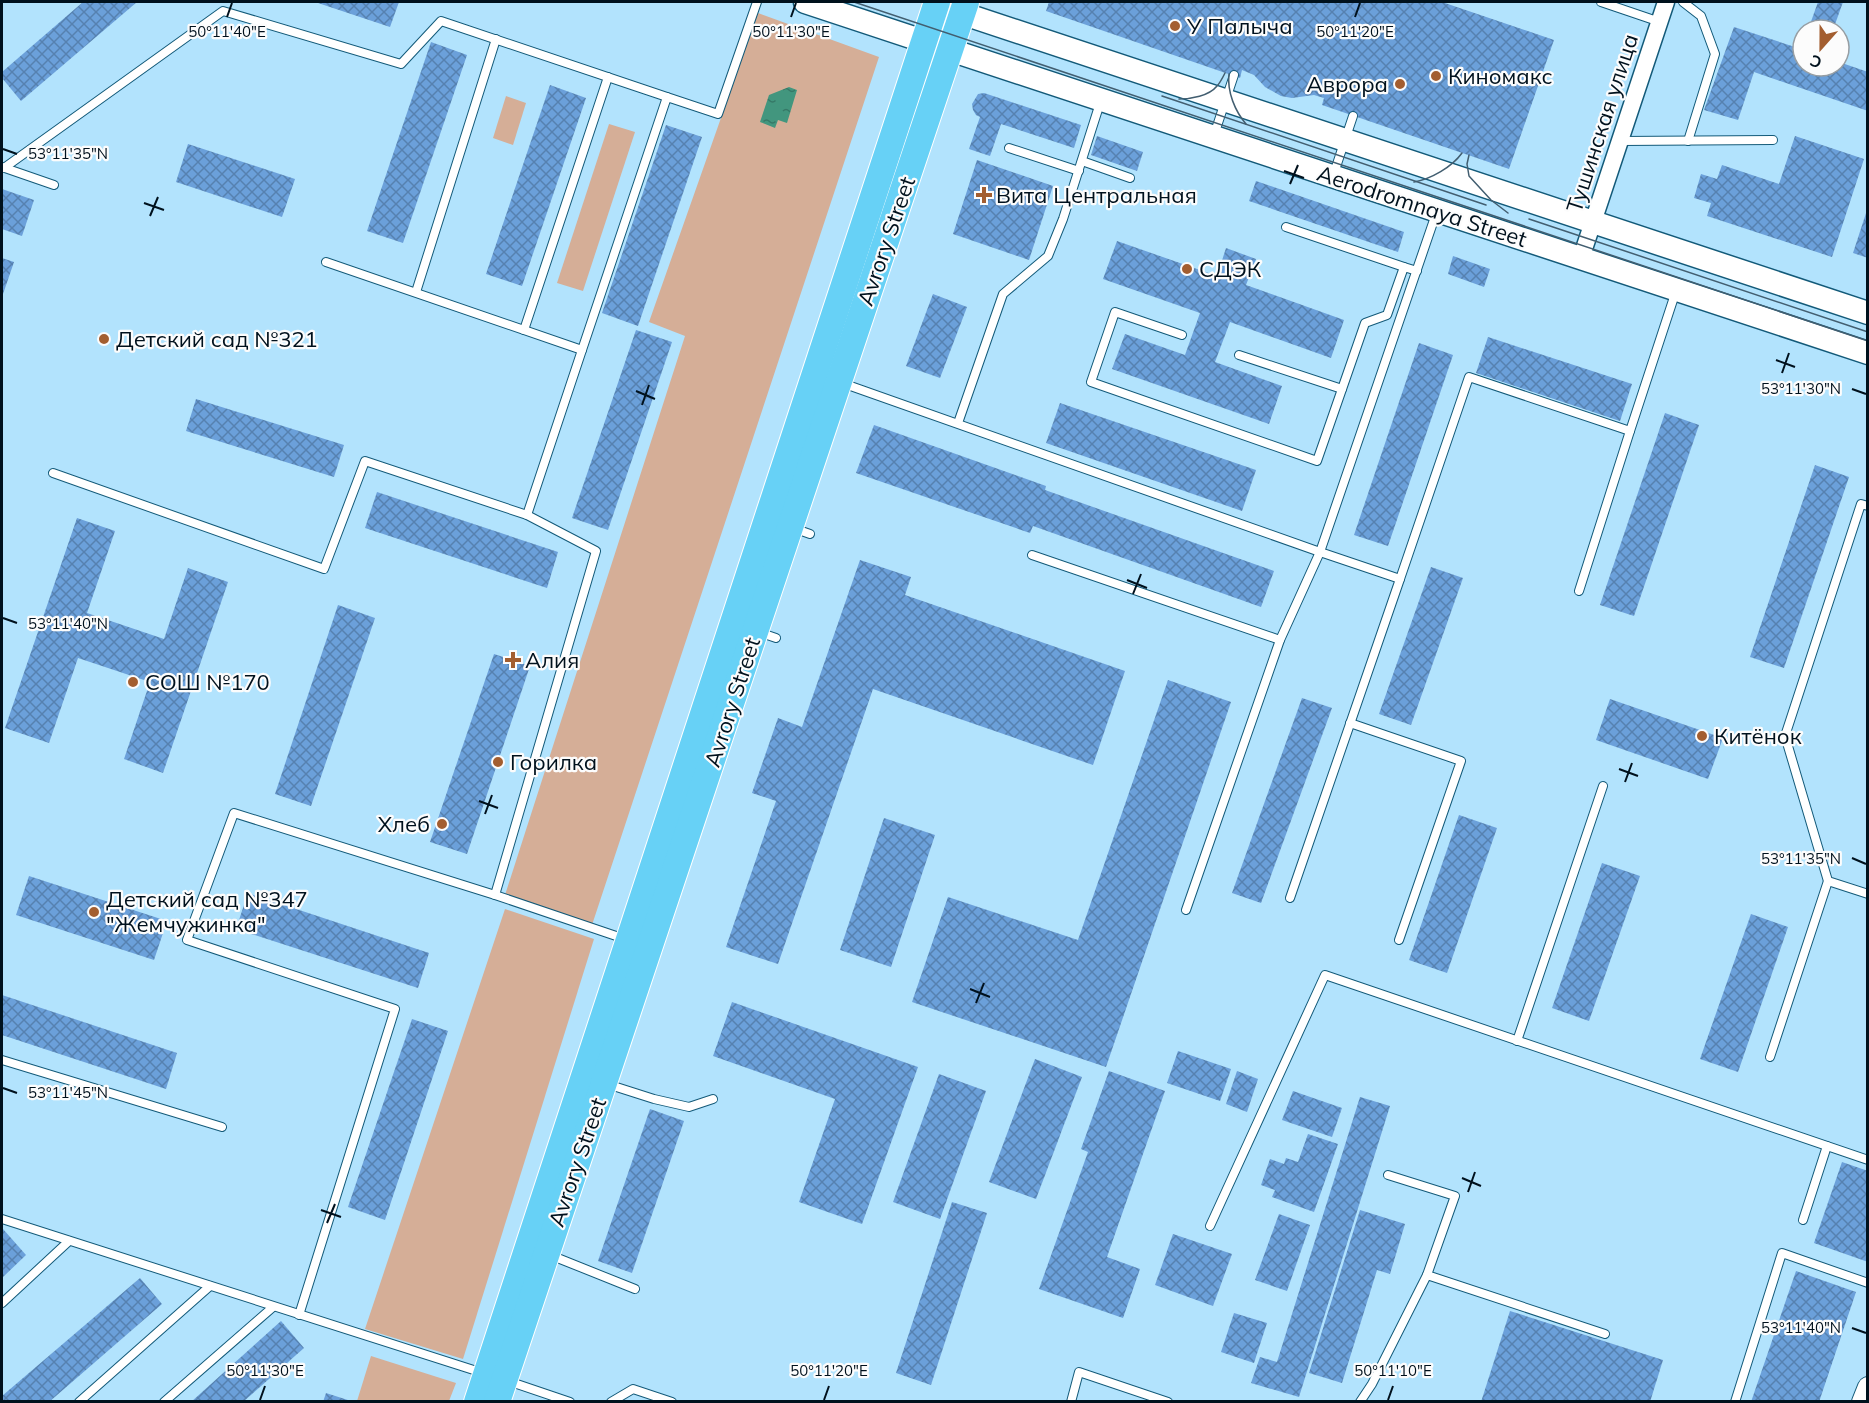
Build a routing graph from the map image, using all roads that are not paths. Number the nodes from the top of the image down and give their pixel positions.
1 (757, 2) edge
2 (805, 2) edge
3 (1601, 2) edge
4 (1666, 2) edge
5 (1683, 2) edge
6 (933, 3) edge
7 (964, 8) edge
8 (1660, 22) junction
9 (496, 39) junction
10 (925, 41) junction
11 (950, 49) junction
12 (1234, 75) dead end
13 (608, 77) junction
14 (667, 97) junction
15 (1101, 100) junction
16 (1225, 100) junction
17 (1353, 116) dead end
18 (1214, 137) junction
19 (1345, 140) junction
20 (1773, 140) dead end
21 (1619, 141) junction
22 (1688, 141) junction
23 (1009, 148) dead end
24 (1082, 161) junction
25 (3, 167) edge
26 (1079, 171) junction
27 (1333, 176) junction
28 (1131, 178) dead end
29 (54, 185) dead end
30 (1437, 211) junction
31 (1593, 222) junction
32 (1286, 227) dead end
33 (1581, 258) junction
34 (326, 262) dead end
35 (1404, 267) junction
36 (1417, 271) junction
37 (1676, 290) junction
38 (416, 292) junction
39 (1868, 313) edge
40 (524, 330) junction
41 (1182, 335) dead end
42 (582, 350) junction
43 (1868, 353) edge
44 (1239, 355) dead end
45 (839, 382) junction
46 (1342, 389) junction
47 (958, 423) junction
48 (1630, 431) junction
49 (53, 473) dead end
50 (1868, 506) edge
51 (527, 515) junction
52 (1320, 552) junction
53 (1032, 555) dead end
54 (1400, 579) junction
55 (1579, 591) dead end
56 (1280, 640) junction
57 (1350, 723) junction
58 (1603, 786) dead end
59 (1828, 881) junction
60 (1868, 894) edge
61 (495, 895) junction
62 (1290, 898) dead end
63 (1186, 910) dead end
64 (629, 940) junction
65 (1399, 940) dead end
66 (1517, 1041) junction
67 (1770, 1057) dead end
68 (2, 1060) edge
69 (604, 1083) junction
70 (713, 1099) dead end
71 (222, 1127) dead end
72 (1827, 1146) junction
73 (1868, 1160) edge
74 (1389, 1175) dead end
75 (2, 1219) edge
76 (1803, 1220) dead end
77 (1210, 1226) dead end
78 (69, 1241) junction
79 (547, 1254) junction
80 (1426, 1275) junction
81 (1868, 1282) edge
82 (210, 1286) junction
83 (636, 1289) dead end
84 (2, 1303) edge
85 (273, 1307) junction
86 (299, 1315) junction
87 (1605, 1334) dead end
88 (496, 1385) edge
89 (1868, 1386) edge
90 (80, 1401) edge
91 (164, 1401) edge
92 (477, 1401) edge
93 (570, 1401) edge
94 (611, 1401) edge
95 (672, 1401) edge
96 (1071, 1401) edge
97 (1168, 1401) edge
98 (1360, 1401) edge
99 (1735, 1401) edge
100 (1862, 1401) edge

1 - 14 lane
2 - 10 main road, Aerodromnaya Street
3 - 8 lane
4 - 8 street, Тушинская улица
5 - 22 lane
6 - 7 main road, Aerodromnaya Street
6 - 10 main road, Avrory Street
7 - 11 main road, Avrory Street
7 - 16 main road, Aerodromnaya Street
8 - 21 street, Тушинская улица
9 - 13 lane
9 - 25 lane
9 - 38 lane
10 - 11 main road, Aerodromnaya Street
10 - 64 main road, Avrory Street
11 - 15 main road, Aerodromnaya Street
11 - 45 main road, Avrory Street
12 - 16 lane
13 - 14 lane
13 - 40 lane
14 - 42 lane
15 - 18 main road, Aerodromnaya Street
15 - 24 lane
16 - 18 lane
16 - 19 main road, Aerodromnaya Street
17 - 19 lane
18 - 27 main road, Aerodromnaya Street
19 - 27 lane
19 - 31 main road, Aerodromnaya Street
20 - 22 lane
21 - 22 lane
21 - 31 street, Тушинская улица
23 - 26 lane
24 - 26 lane
24 - 28 lane
25 - 29 lane
26 - 47 lane
27 - 30 main road, Aerodromnaya Street
30 - 33 main road, Aerodromnaya Street
30 - 36 lane
31 - 33 street, Тушинская улица
31 - 39 main road, Aerodromnaya Street
32 - 35 lane
33 - 37 main road, Aerodromnaya Street
34 - 38 lane
35 - 36 lane
35 - 46 lane
36 - 52 lane
37 - 43 main road, Aerodromnaya Street
37 - 48 lane
38 - 40 lane
40 - 42 lane
41 - 46 lane
42 - 51 lane
44 - 46 lane
45 - 47 lane
45 - 69 main road, Avrory Street
47 - 52 lane
48 - 54 lane
48 - 55 lane
49 - 51 lane
50 - 59 lane
51 - 61 lane
52 - 54 lane
52 - 56 lane
53 - 56 lane
54 - 57 lane
56 - 63 lane
57 - 62 lane
57 - 65 lane
58 - 66 lane
59 - 60 lane
59 - 67 lane
61 - 64 lane
61 - 86 lane
64 - 88 main road, Avrory Street
66 - 72 lane
66 - 77 lane
68 - 71 lane
69 - 70 lane
69 - 79 main road, Avrory Street
72 - 73 lane
72 - 76 lane
74 - 80 lane
75 - 78 lane
78 - 82 lane
78 - 84 lane
79 - 83 lane
79 - 88 main road, Avrory Street
80 - 87 lane
80 - 98 lane
81 - 99 lane
82 - 85 lane
82 - 90 lane
85 - 86 lane
85 - 91 lane
86 - 88 lane
88 - 92 main road, Avrory Street
88 - 93 lane
89 - 100 street
94 - 95 lane
96 - 97 lane

